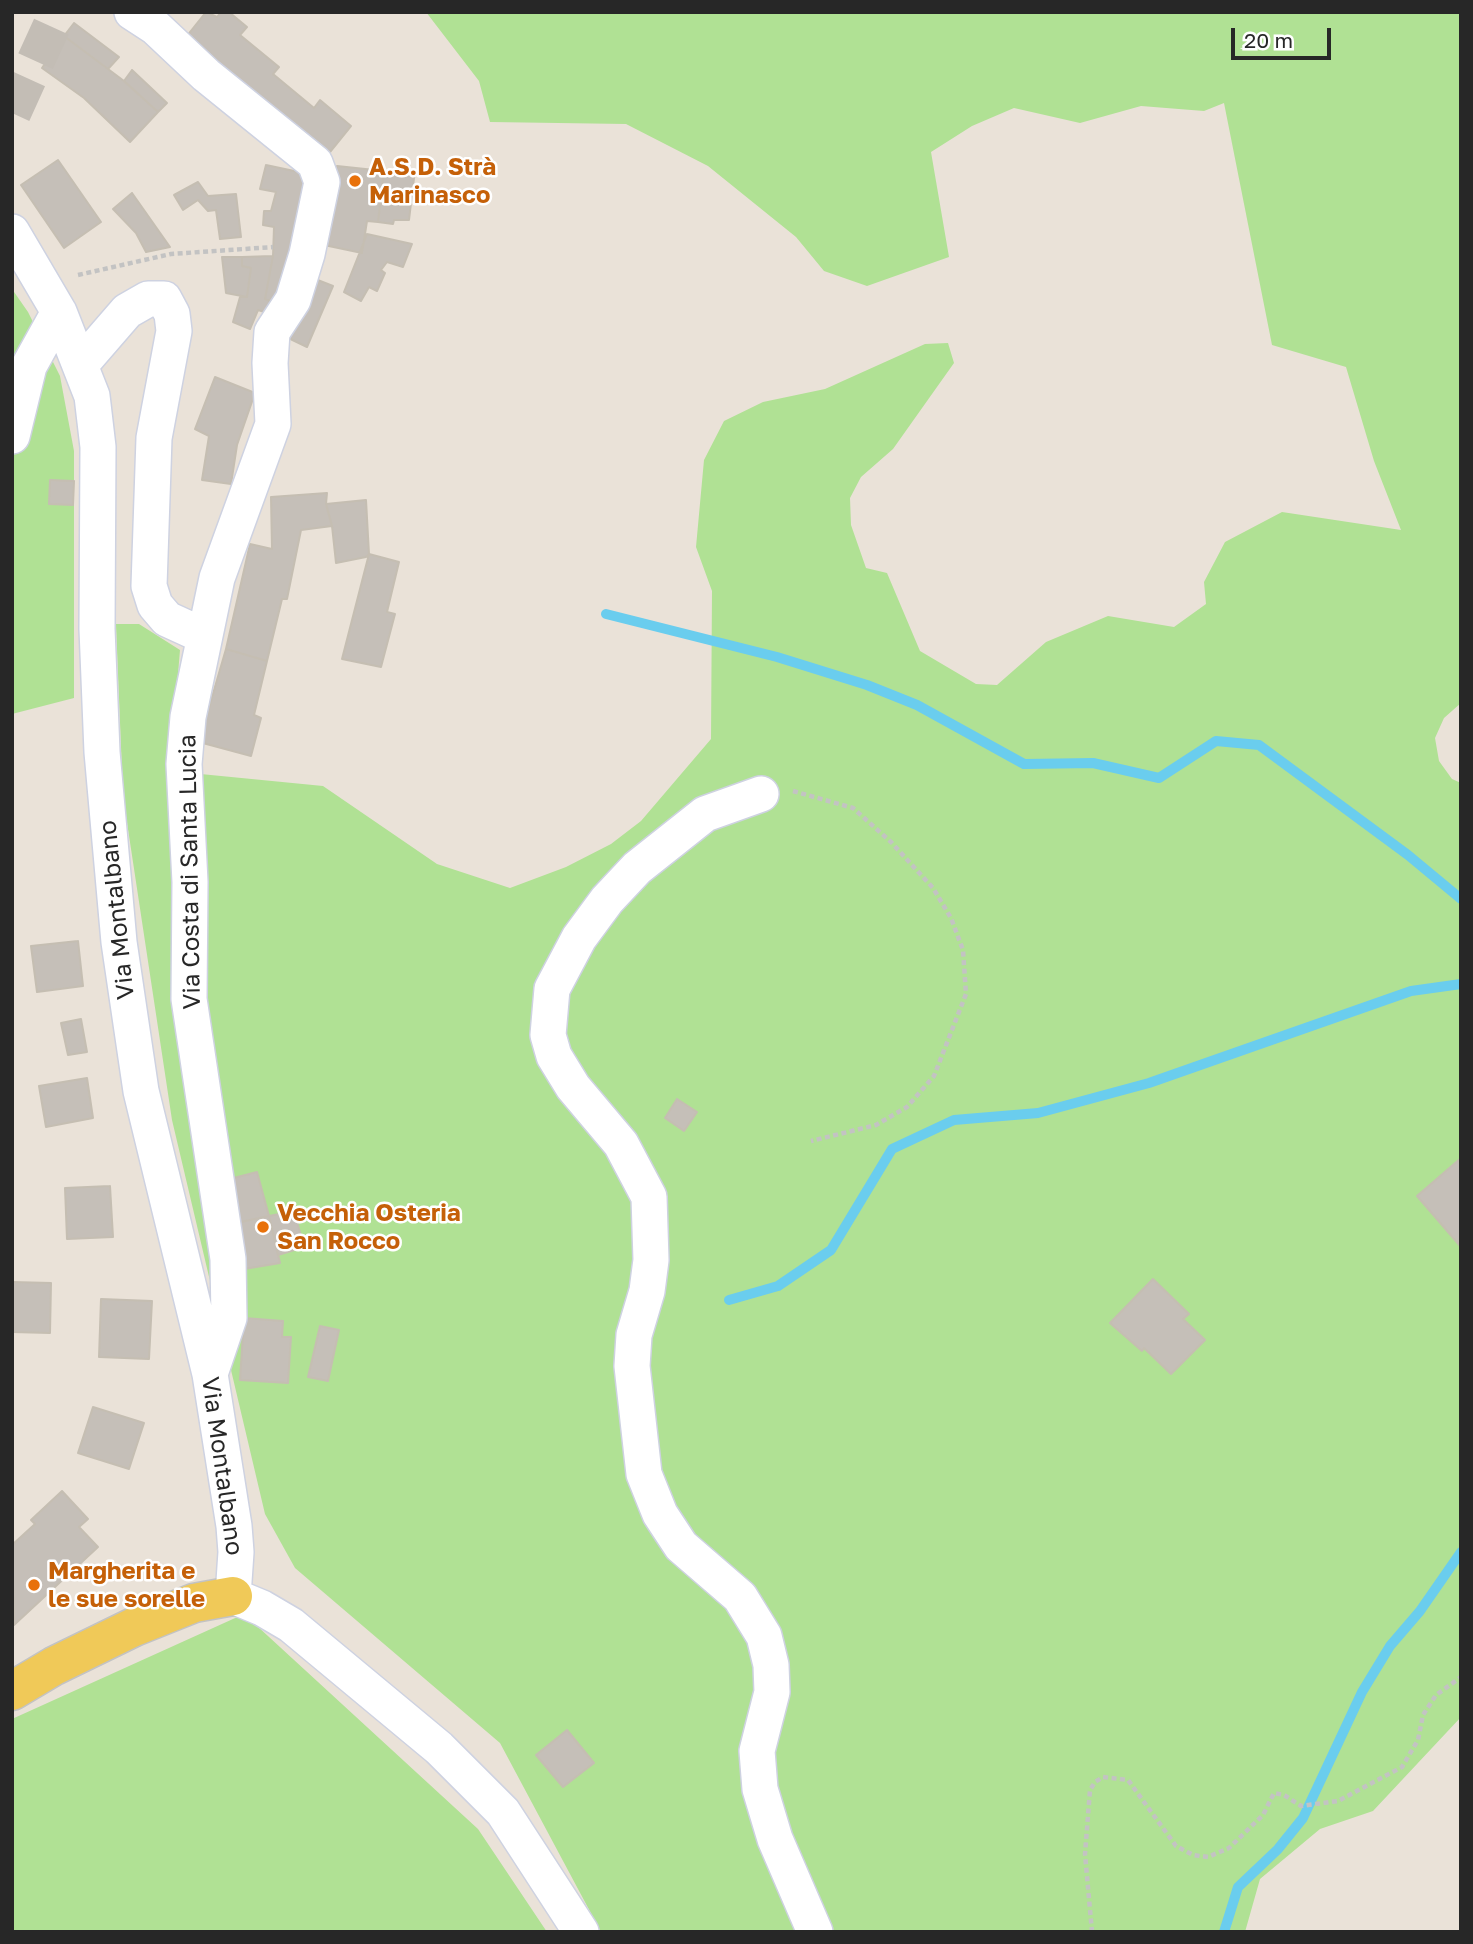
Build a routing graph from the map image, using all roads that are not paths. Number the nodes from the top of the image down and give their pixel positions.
1 (132, 12) edge
2 (12, 232) edge
3 (51, 298) junction
4 (82, 363) junction
5 (12, 436) edge
6 (205, 632) junction
7 (761, 794) road end
8 (210, 1374) junction
9 (233, 1596) junction
10 (12, 1691) edge
11 (560, 1896) junction
12 (581, 1932) edge
13 (607, 1932) edge
14 (815, 1932) edge

1 - 6 street, Via Costa di Santa Lucia
2 - 3 street, Via Montalbano
3 - 4 street, Via Montalbano
3 - 5 street
4 - 6 street
4 - 8 street, Via Montalbano
6 - 8 street, Via Costa di Santa Lucia
7 - 14 street
8 - 9 street, Via Montalbano
9 - 10 main road
9 - 11 street
11 - 12 street
11 - 13 street

